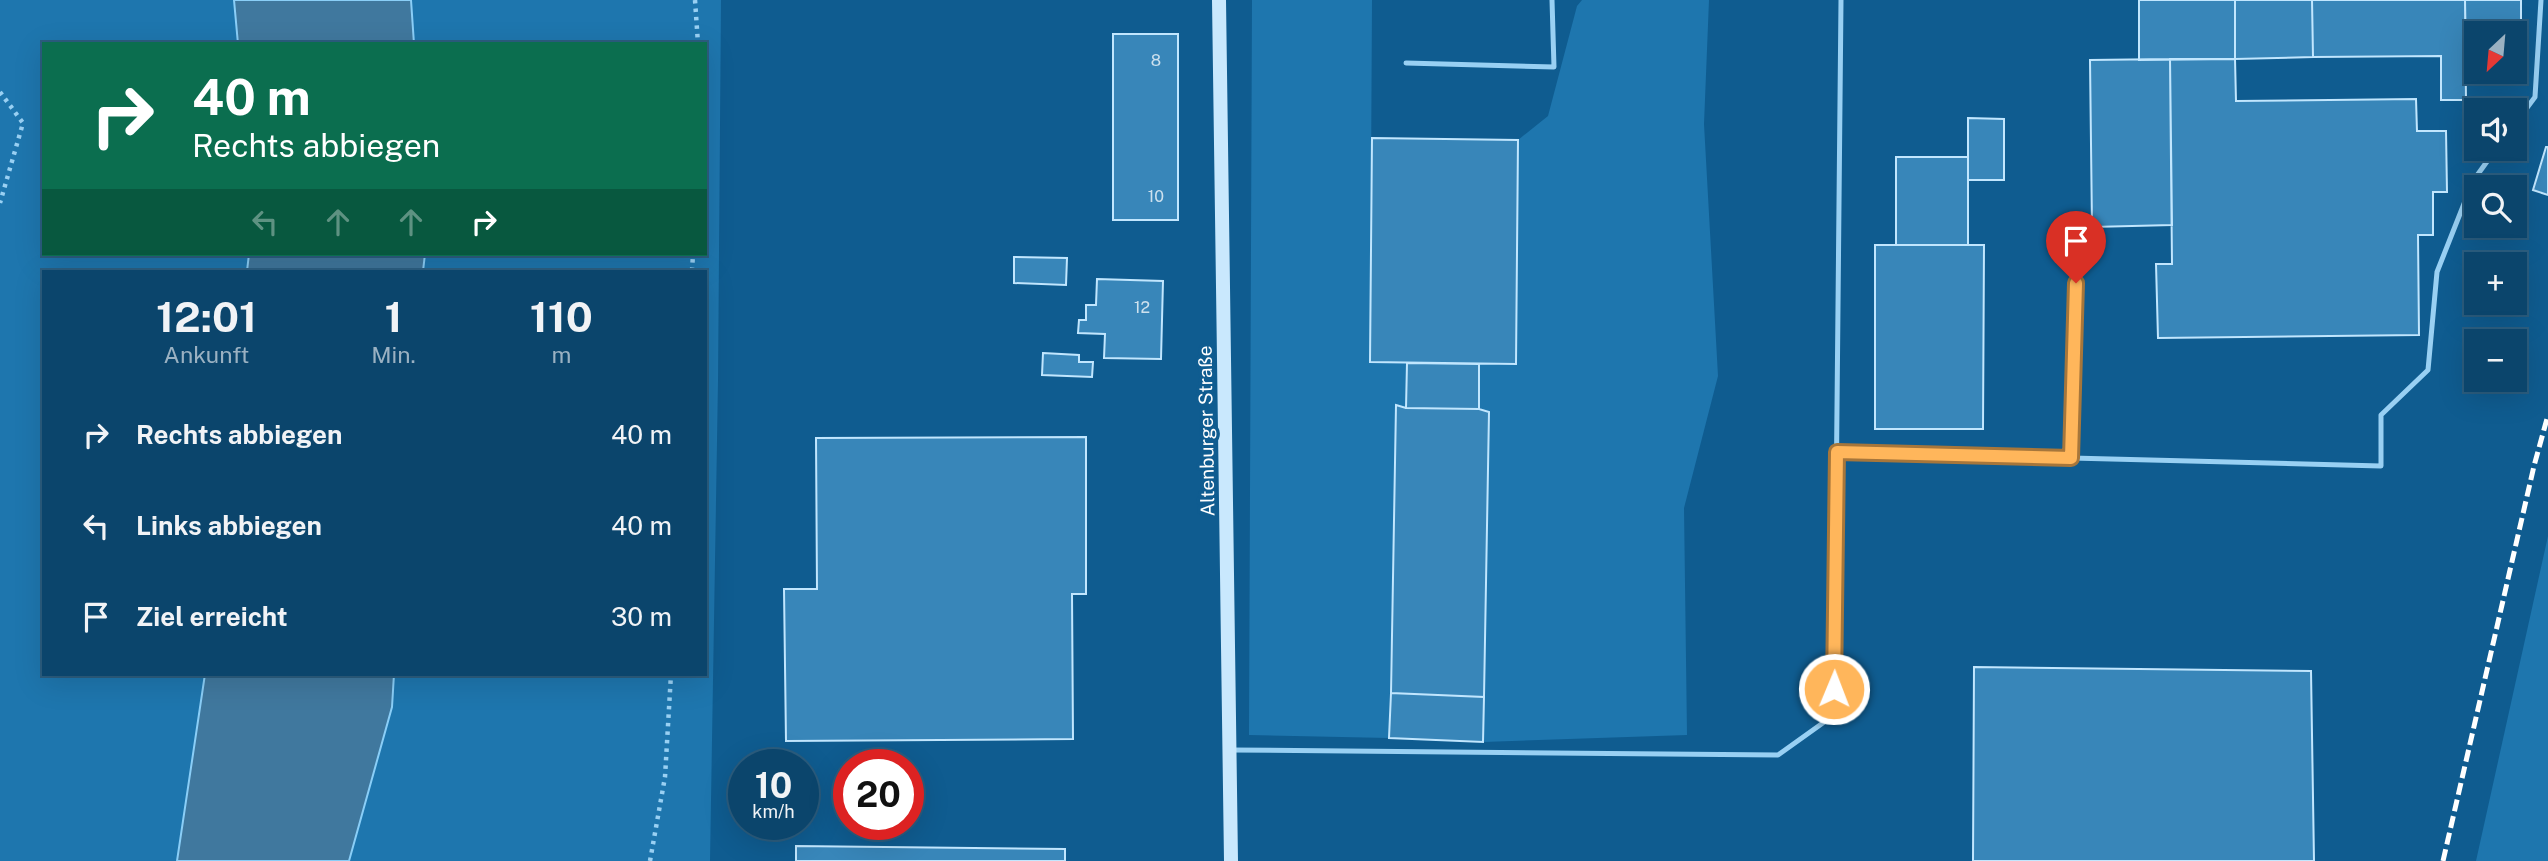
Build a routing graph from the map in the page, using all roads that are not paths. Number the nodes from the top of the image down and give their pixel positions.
1 (1219, 0) edge
2 (1552, 0) edge
3 (1841, 0) edge
4 (2541, 0) edge
5 (1406, 63) dead end
6 (2527, 108) edge
7 (2487, 161) edge
8 (2076, 283) dead end
9 (1837, 452) junction
10 (2071, 458) junction
11 (1230, 750) junction
12 (1231, 861) edge

1 - 11 street, Altenburger Straße
2 - 5 lane
3 - 9 lane
4 - 6 lane
7 - 10 lane
8 - 10 lane
9 - 10 lane
9 - 11 lane
11 - 12 street, Altenburger Straße

